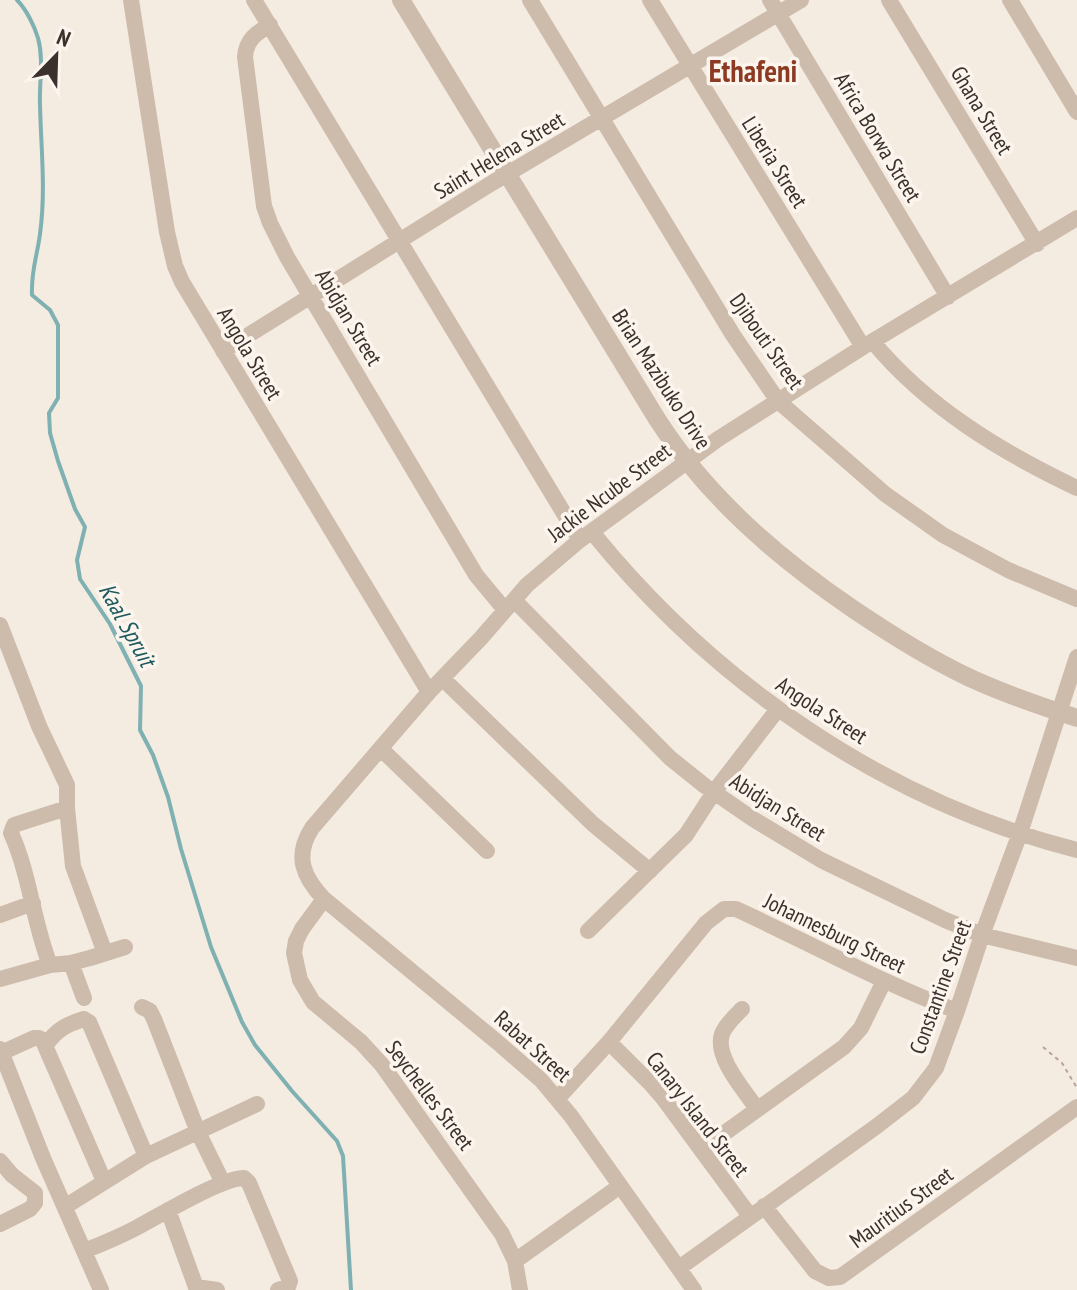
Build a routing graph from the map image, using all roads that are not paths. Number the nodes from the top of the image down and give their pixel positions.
1 (131, 0) edge
2 (254, 0) edge
3 (401, 0) edge
4 (530, 0) edge
5 (650, 0) edge
6 (801, 0) edge
7 (889, 0) edge
8 (1010, 0) edge
9 (774, 7) edge
10 (270, 25) junction
11 (689, 66) junction
12 (1077, 112) edge
13 (602, 119) junction
14 (507, 174) junction
15 (1077, 218) edge
16 (399, 241) junction
17 (1037, 244) junction
18 (311, 296) junction
19 (948, 297) junction
20 (868, 345) junction
21 (223, 351) junction
22 (778, 401) junction
23 (686, 462) junction
24 (1077, 488) edge
25 (586, 536) junction
26 (1077, 599) edge
27 (509, 605) junction
28 (0, 625) edge
29 (1077, 657) edge
30 (443, 679) junction
31 (429, 692) junction
32 (778, 709) junction
33 (1059, 712) junction
34 (1077, 718) edge
35 (381, 749) junction
36 (714, 792) junction
37 (67, 808) junction
38 (1020, 833) junction
39 (1077, 850) edge
40 (487, 851) dead end
41 (304, 871) joint
42 (650, 871) junction
43 (324, 899) junction
44 (33, 903) junction
45 (0, 915) edge
46 (588, 931) dead end
47 (982, 935) junction
48 (125, 947) dead end
49 (105, 953) junction
50 (1077, 958) edge
51 (71, 963) junction
52 (50, 965) junction
53 (0, 979) edge
54 (884, 981) junction
55 (84, 998) dead end
56 (142, 1007) dead end
57 (742, 1009) dead end
58 (957, 1011) junction
59 (609, 1042) junction
60 (46, 1045) junction
61 (1, 1051) edge
62 (558, 1098) junction
63 (257, 1104) dead end
64 (1077, 1107) edge
65 (757, 1109) junction
66 (198, 1132) junction
67 (701, 1150) junction
68 (146, 1156) junction
69 (0, 1161) edge
70 (104, 1181) junction
71 (223, 1183) junction
72 (620, 1186) junction
73 (66, 1206) junction
74 (168, 1210) junction
75 (757, 1211) junction
76 (0, 1224) edge
77 (84, 1251) junction
78 (515, 1261) junction
79 (679, 1268) junction
80 (197, 1288) edge
81 (101, 1290) edge
82 (217, 1290) edge
83 (278, 1290) edge
84 (520, 1290) edge
85 (694, 1290) edge

1 - 21 street, Angola Street
2 - 10 street, Angola Street
3 - 14 street, Brian Mazibuko Drive
4 - 13 street, Djibouti Street
5 - 11 street, Liberia Street
6 - 9 street, Saint Helena Street
7 - 17 street, Ghana Street
8 - 12 street
9 - 11 street, Saint Helena Street
9 - 19 street, Africa Borwa Street
10 - 16 street, Angola Street
10 - 18 street, Abidjan Street
11 - 13 street, Saint Helena Street
11 - 20 street, Liberia Street
13 - 14 street, Saint Helena Street
13 - 22 street, Djibouti Street
14 - 16 street, Saint Helena Street
14 - 23 street, Brian Mazibuko Drive
15 - 17 street, Jackie Ncube Street
16 - 18 street, Saint Helena Street
16 - 25 street, Angola Street
17 - 19 street, Jackie Ncube Street
18 - 21 street, Saint Helena Street
18 - 27 street, Abidjan Street
19 - 20 street, Jackie Ncube Street
20 - 22 street, Jackie Ncube Street
20 - 24 street, Liberia Street
21 - 31 street, Angola Street
22 - 23 street, Jackie Ncube Street
22 - 26 street, Djibouti Street
23 - 25 street, Jackie Ncube Street
23 - 33 street, Brian Mazibuko Drive
25 - 27 street, Jackie Ncube Street
25 - 32 street, Angola Street
27 - 30 street, Jackie Ncube Street
27 - 36 street, Abidjan Street
28 - 37 street
29 - 33 street, Constantine Street
30 - 31 street, Jackie Ncube Street
30 - 42 street
31 - 35 street, Jackie Ncube Street
32 - 36 street
32 - 38 street, Angola Street
33 - 34 street, Brian Mazibuko Drive
33 - 38 street, Constantine Street
35 - 40 street
35 - 41 street, Jackie Ncube Street
36 - 42 street
36 - 47 street, Abidjan Street
37 - 44 street
37 - 49 street
38 - 39 street, Angola Street
38 - 47 street, Constantine Street
41 - 43 street, Rabat Street
42 - 46 street
43 - 62 street, Rabat Street
43 - 78 street, Seychelles Street
44 - 45 street
44 - 52 street
47 - 50 street, Abidjan Street
47 - 58 street, Constantine Street
48 - 49 street
49 - 51 street
51 - 52 street
51 - 55 street
52 - 53 street
54 - 58 street, Johannesburg Street
54 - 59 street, Johannesburg Street
54 - 65 street
56 - 66 street
57 - 65 street
58 - 75 street, Constantine Street
59 - 62 street
59 - 67 street, Canary Island Street
60 - 61 street
60 - 68 street
60 - 70 street
61 - 73 street
62 - 72 street, Rabat Street
63 - 66 street
64 - 75 street, Mauritius Street
65 - 67 street
66 - 68 street
66 - 71 street
67 - 75 street, Canary Island Street
68 - 70 street
69 - 76 street
70 - 73 street
71 - 74 street
71 - 83 street
72 - 78 street
72 - 79 street, Rabat Street
73 - 77 street
74 - 77 street
74 - 80 street
75 - 79 street, Constantine Street
77 - 81 street
78 - 84 street, Seychelles Street
79 - 85 street, Rabat Street
80 - 82 street

